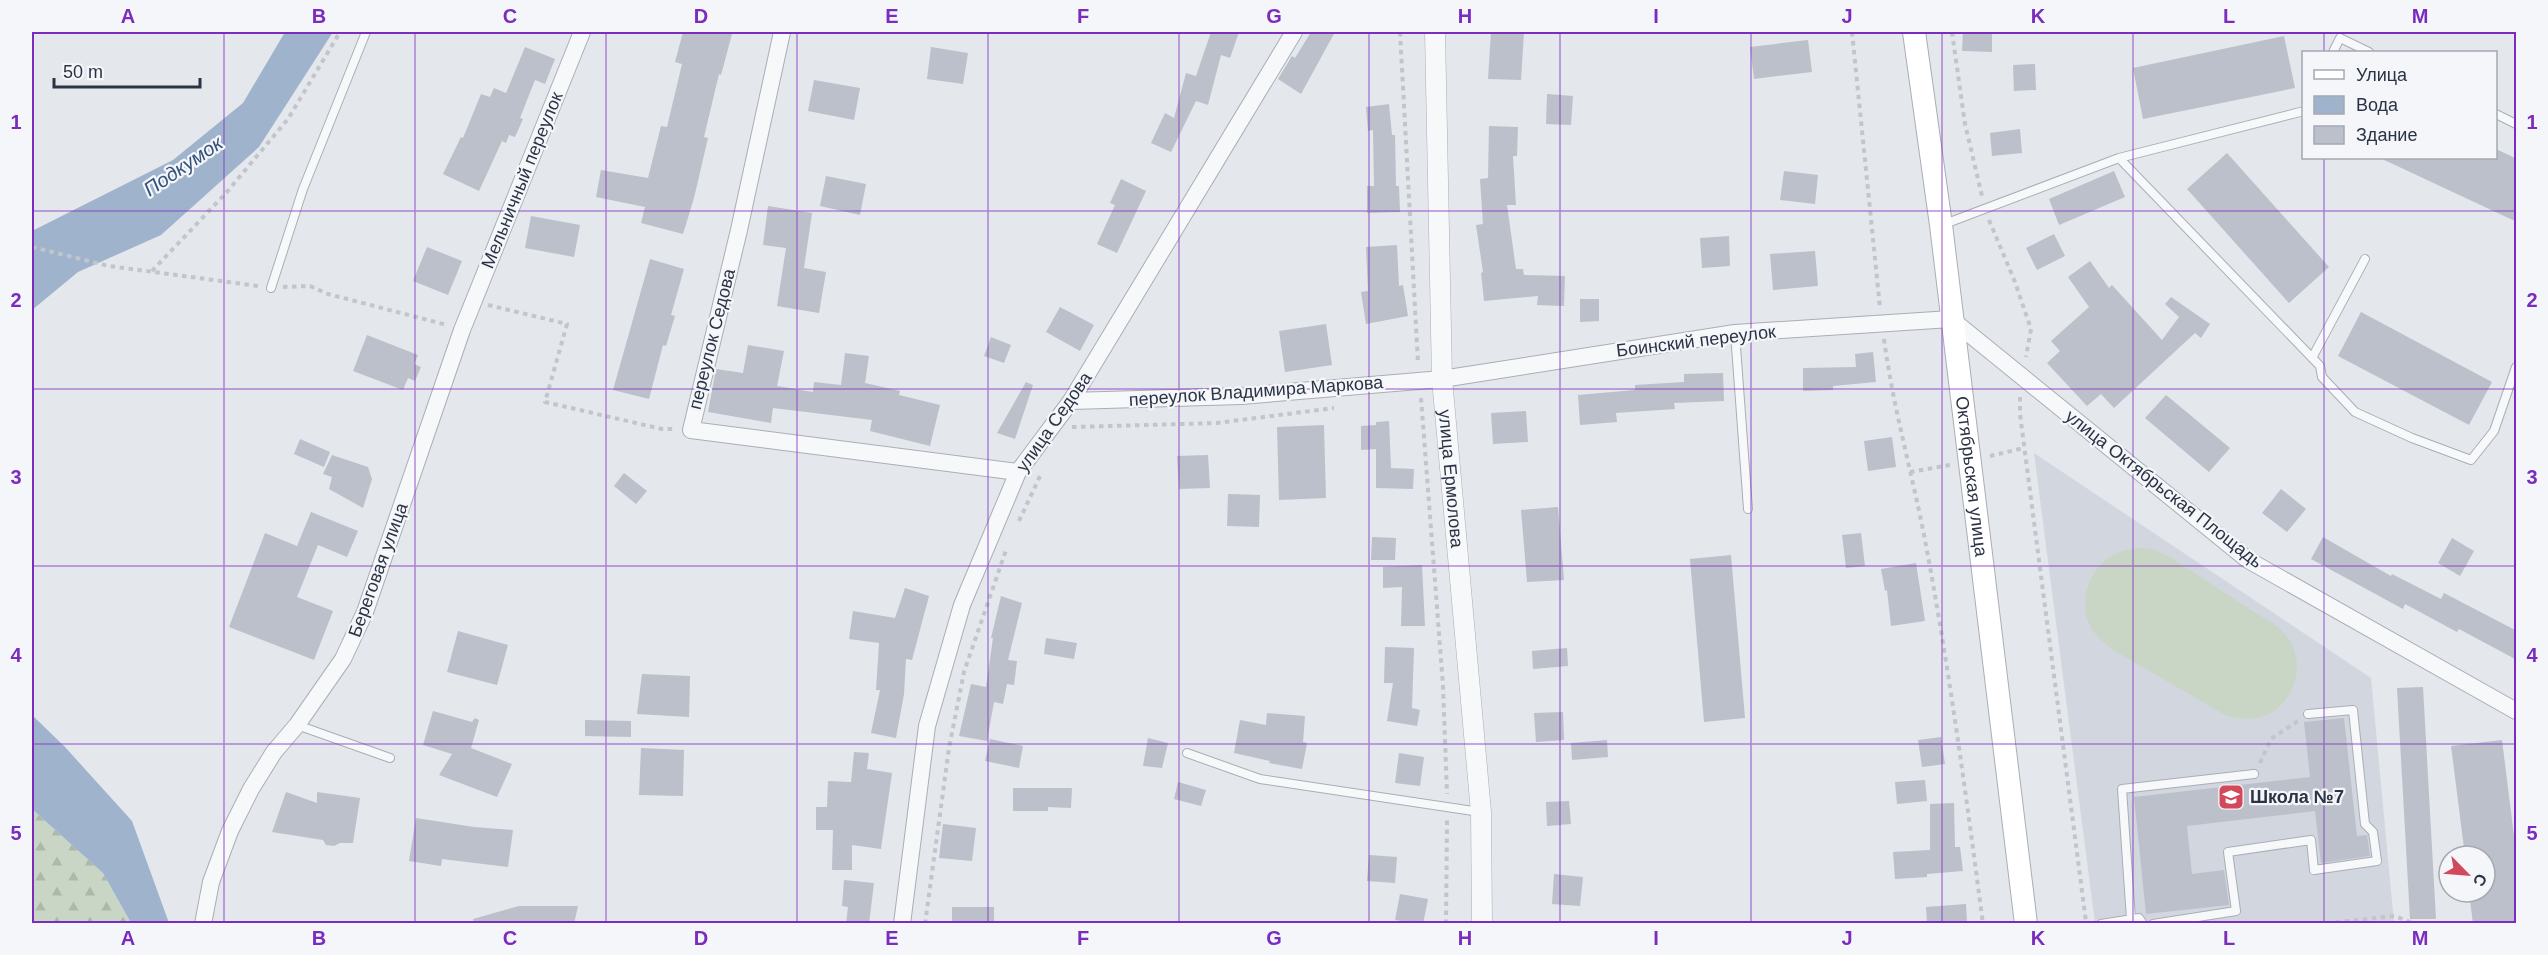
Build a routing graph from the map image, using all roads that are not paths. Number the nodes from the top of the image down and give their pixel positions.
1 (366, 32) edge
2 (582, 32) edge
3 (782, 32) edge
4 (1294, 32) edge
5 (1435, 32) edge
6 (1914, 32) edge
7 (2334, 51) edge
8 (2367, 51) edge
9 (2302, 112) edge
10 (2497, 114) edge
11 (2517, 124) edge
12 (2119, 158) junction
13 (1941, 225) junction
14 (2365, 259) dead end
15 (271, 288) road end
16 (1951, 319) junction
17 (462, 330) joint
18 (1736, 333) junction
19 (2312, 358) junction
20 (2517, 367) edge
21 (1442, 379) junction
22 (1076, 401) junction
23 (1018, 472) junction
24 (1748, 509) dead end
25 (2517, 711) edge
26 (2308, 714) road end
27 (297, 725) junction
28 (1187, 753) dead end
29 (390, 758) dead end
30 (2254, 774) road end
31 (1481, 812) junction
32 (2131, 919) junction
33 (203, 924) edge
34 (902, 924) edge
35 (1482, 924) edge
36 (2026, 924) edge
37 (2101, 924) edge
38 (2143, 924) edge
39 (2153, 924) edge

1 - 15 lane
2 - 17 street, Мельничный переулок
3 - 23 street, переулок Седова
4 - 22 street, улица Седова
5 - 21 street, улица Ермолова
6 - 13 main road, Октябрьская улица
7 - 8 lane
9 - 12 lane
10 - 11 lane
12 - 13 lane
12 - 19 lane
13 - 16 main road, Октябрьская улица
14 - 19 lane
16 - 18 street, Боинский переулок
16 - 25 street, улица Октябрьская Площадь
16 - 36 main road, Октябрьская улица
17 - 27 street, Береговая улица
18 - 21 street, Боинский переулок
18 - 24 lane
19 - 20 lane
21 - 22 street, переулок Владимира Маркова
21 - 31 street, улица Ермолова
22 - 23 street, улица Седова
23 - 34 street, улица Седова
26 - 39 lane
27 - 29 lane
27 - 33 street, Береговая улица
28 - 31 lane
30 - 32 lane
31 - 35 street, улица Ермолова
32 - 37 lane
32 - 38 lane

